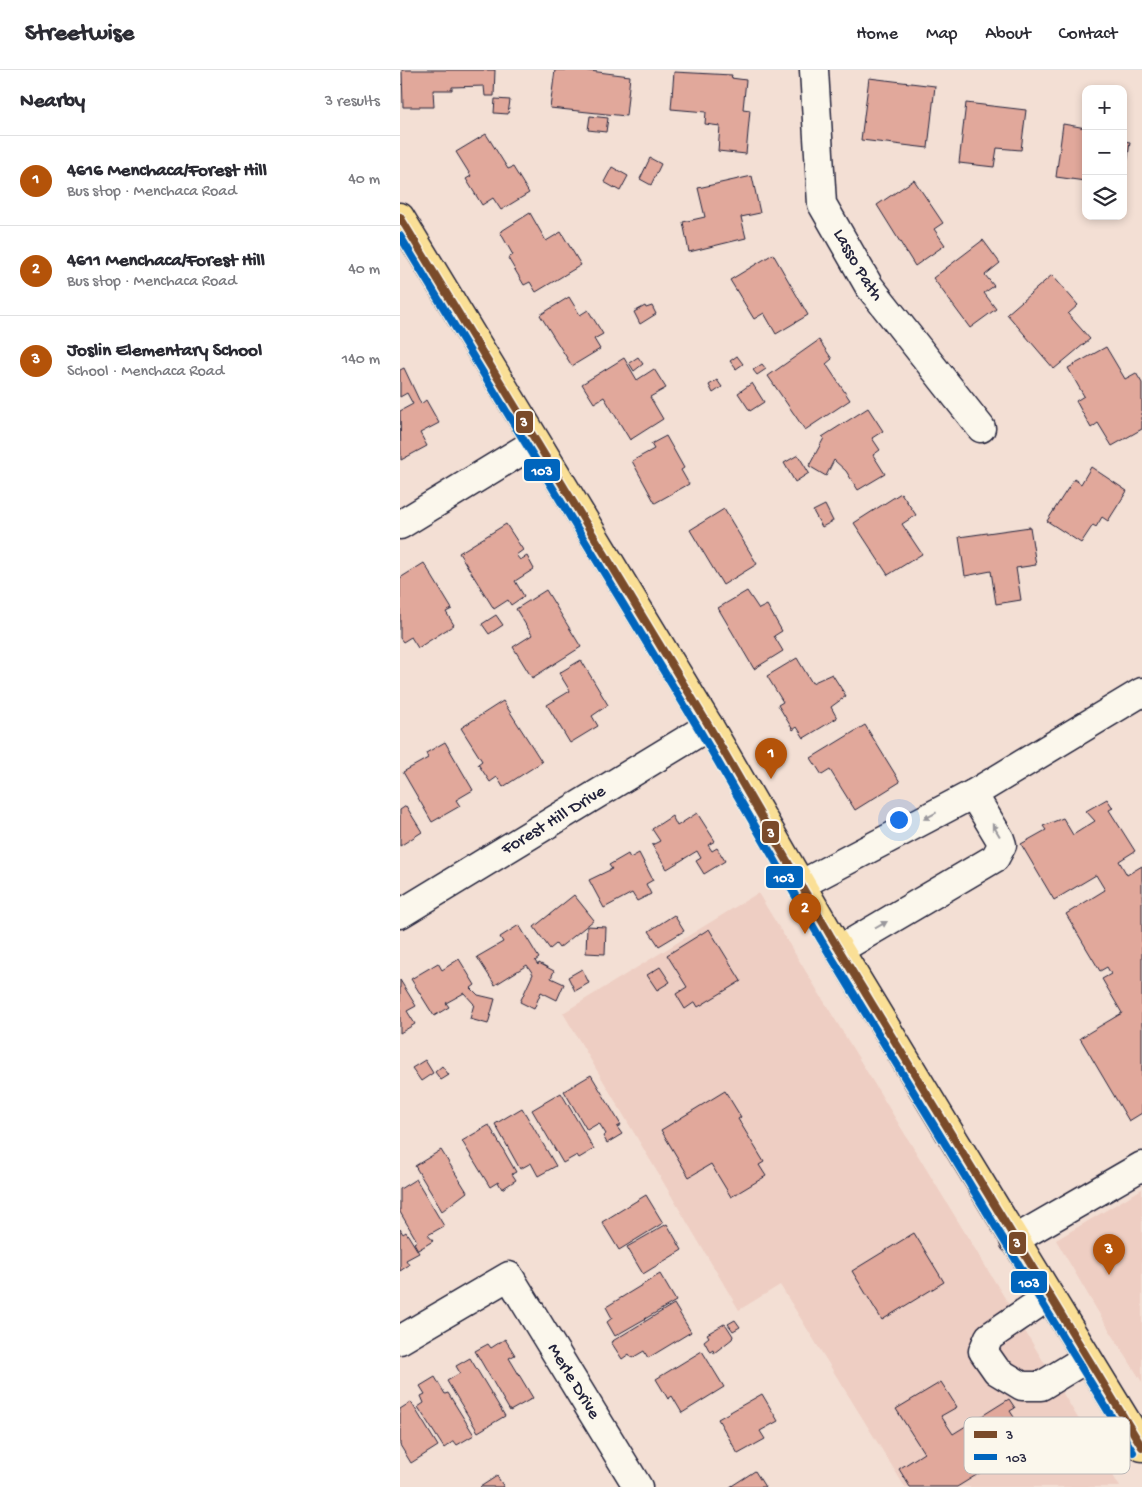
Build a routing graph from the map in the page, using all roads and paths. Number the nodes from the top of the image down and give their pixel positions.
1 (814, 70) edge
2 (400, 217) edge
3 (981, 428) dead end
4 (536, 442) junction
5 (400, 525) edge
6 (1142, 692) edge
7 (709, 726) junction
8 (974, 794) junction
9 (802, 884) junction
10 (400, 914) edge
11 (839, 950) junction
12 (1142, 1166) edge
13 (1014, 1240) junction
14 (1049, 1296) junction
15 (400, 1340) edge
16 (1087, 1358) junction
17 (1123, 1417) edge
18 (1130, 1428) edge
19 (1142, 1447) edge
20 (638, 1487) edge

1 - 3 street, Lasso Path
2 - 4 main road
4 - 5 street
4 - 7 main road
6 - 8 street
7 - 9 main road
7 - 10 street, Forest Hill Drive
8 -> 9 street
11 -> 8 street
9 - 11 main road
11 - 13 main road
12 - 13 street
13 - 14 main road
14 - 16 main road
14 - 16 street
15 - 20 street, Merle Drive
16 - 17 main road
18 - 19 main road

